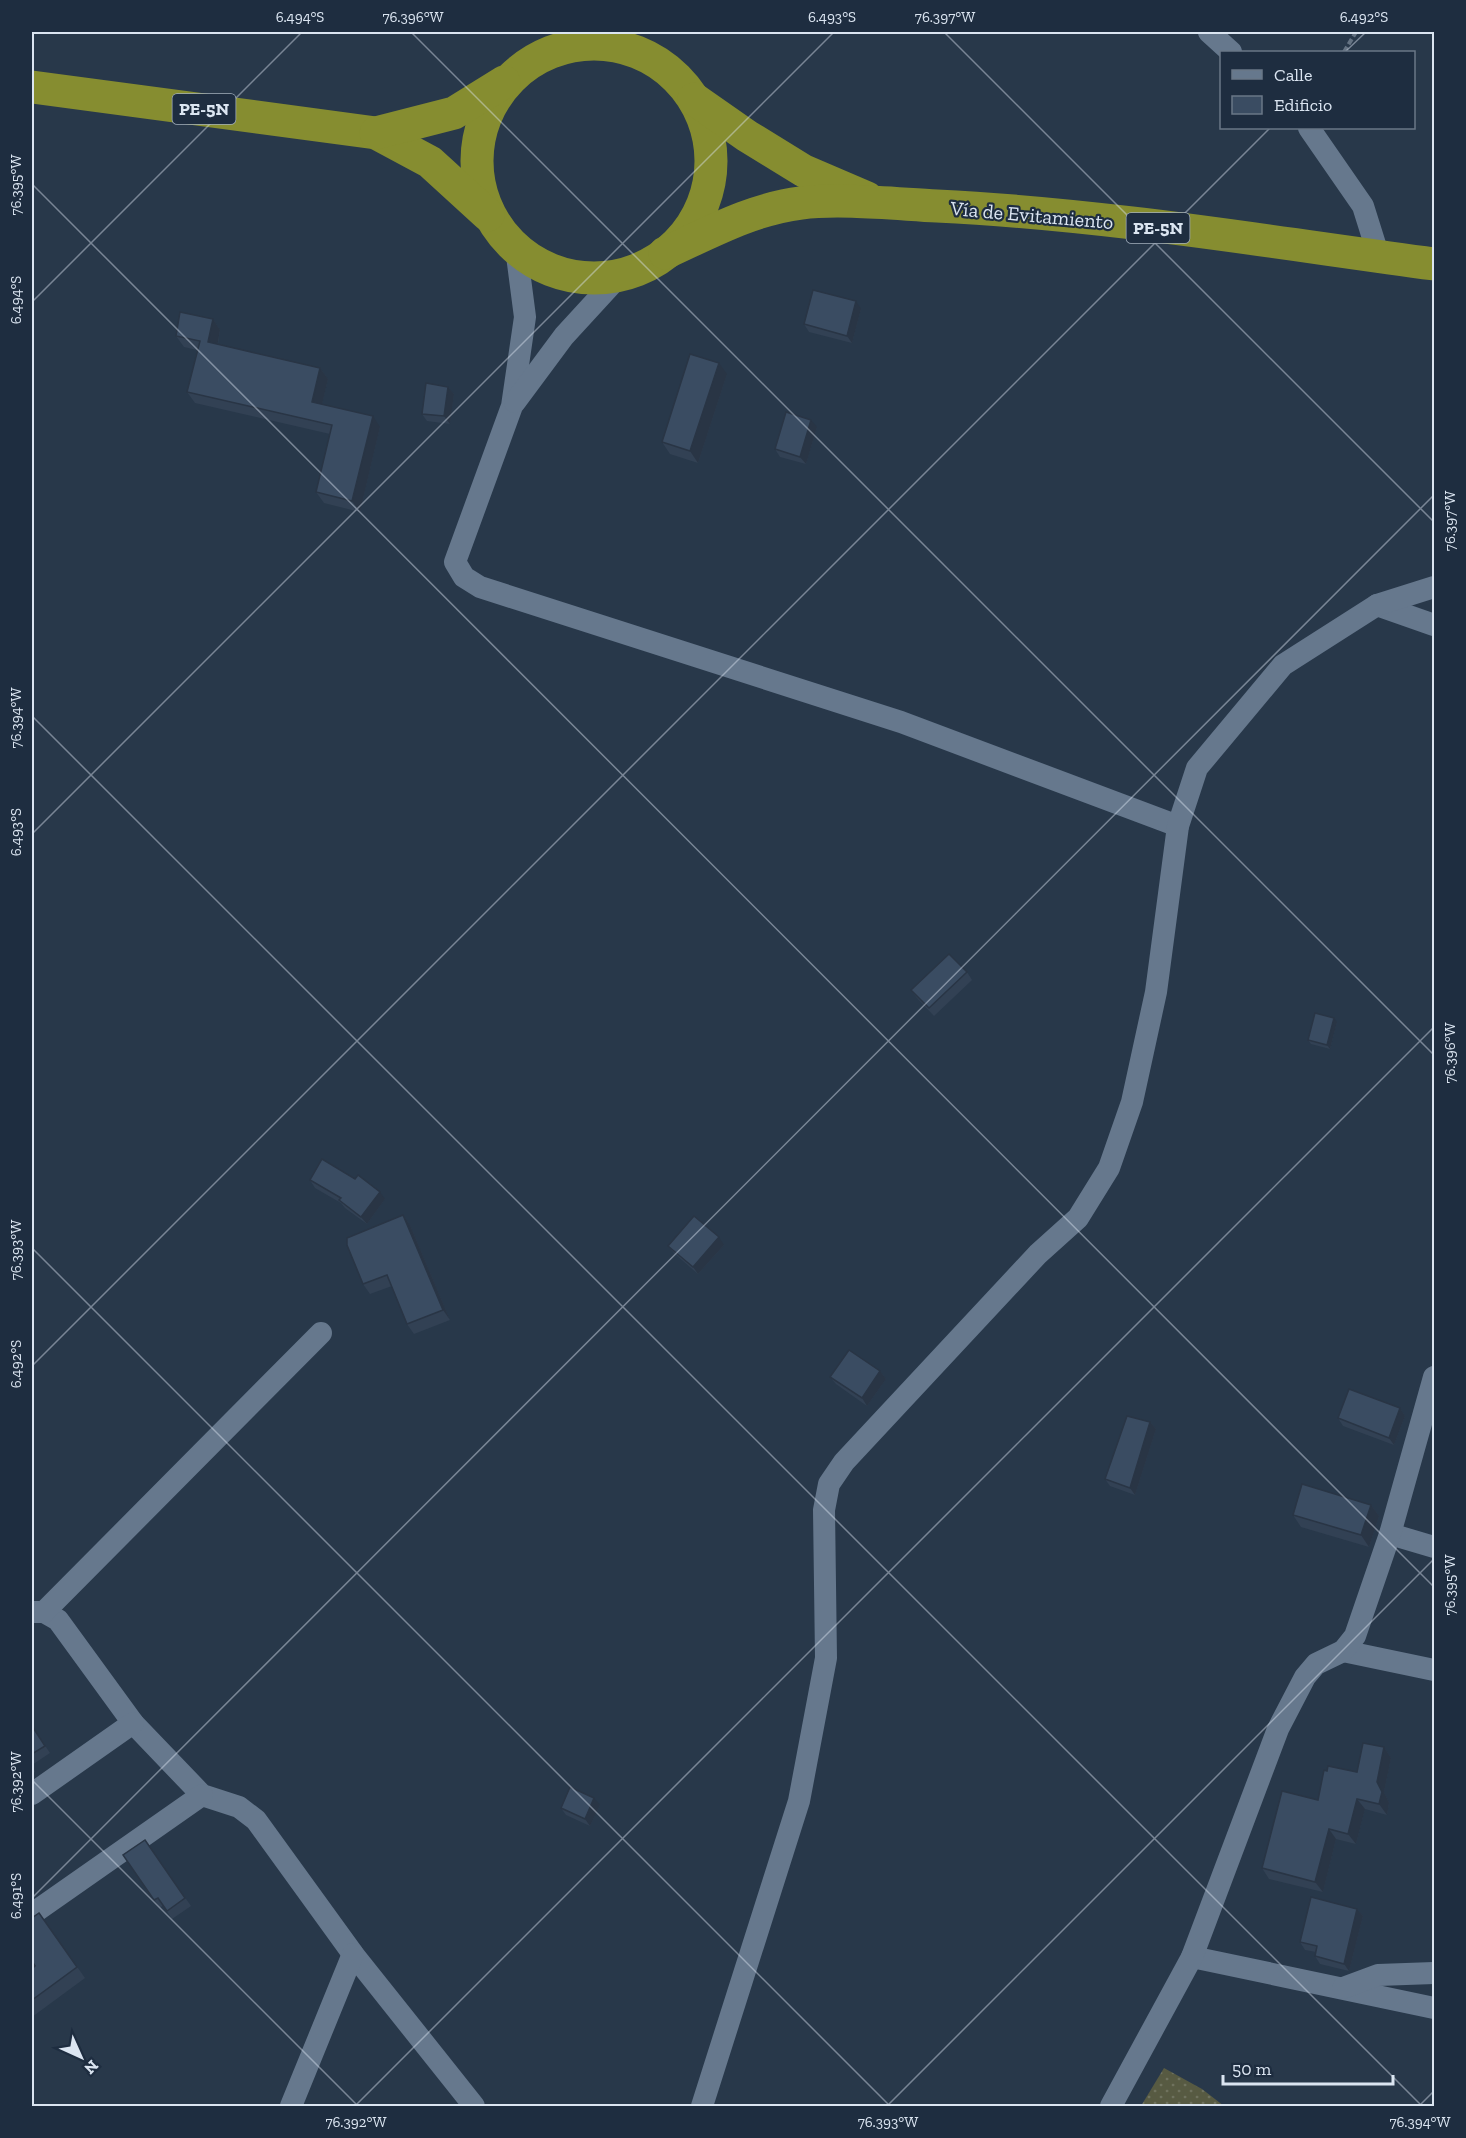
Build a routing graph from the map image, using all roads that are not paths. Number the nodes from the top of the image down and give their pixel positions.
1 (1209, 32) edge
2 (1230, 51) edge
3 (518, 72) junction
4 (32, 87) edge
5 (694, 99) junction
6 (1310, 129) edge
7 (376, 133) junction
8 (879, 204) junction
9 (495, 222) junction
10 (516, 248) junction
11 (665, 253) junction
12 (1379, 257) junction
13 (1434, 264) edge
14 (620, 275) junction
15 (512, 406) junction
16 (1434, 587) edge
17 (1377, 605) junction
18 (1434, 625) edge
19 (1178, 826) junction
20 (321, 1333) dead end
21 (1434, 1377) edge
22 (1390, 1534) junction
23 (1434, 1546) edge
24 (38, 1612) edge
25 (1343, 1651) junction
26 (1434, 1670) edge
27 (133, 1723) junction
28 (32, 1794) edge
29 (202, 1795) junction
30 (32, 1914) edge
31 (353, 1954) junction
32 (1192, 1957) junction
33 (1434, 1973) edge
34 (1341, 1988) junction
35 (1434, 2008) edge
36 (291, 2106) edge
37 (474, 2106) edge
38 (702, 2106) edge
39 (1111, 2106) edge

1 - 2 street
3 - 5 highway
3 - 7 highway, PE-5N
3 - 9 highway
4 - 7 highway, PE-5N
5 - 8 highway, Vía de Evitamiento / PE-5N
5 - 11 highway
6 - 12 street
7 - 9 highway, PE-5N
8 - 11 highway, Vía de Evitamiento / PE-5N
8 - 12 highway, Vía de Evitamiento / PE-5N
9 - 10 highway
10 - 14 highway
10 - 15 street
11 - 14 highway
12 - 13 highway, Vía de Evitamiento / PE-5N
14 - 15 street
15 - 19 street
16 - 17 street
17 - 18 street
17 - 19 street
19 - 38 street
20 - 24 street
21 - 22 street
22 - 23 street
22 - 25 street
24 - 27 street
25 - 26 street
25 - 32 street
27 - 28 street
27 - 29 street
29 - 30 street
29 - 31 street
31 - 36 street
31 - 37 street
32 - 34 street
32 - 39 street
33 - 34 street
34 - 35 street

